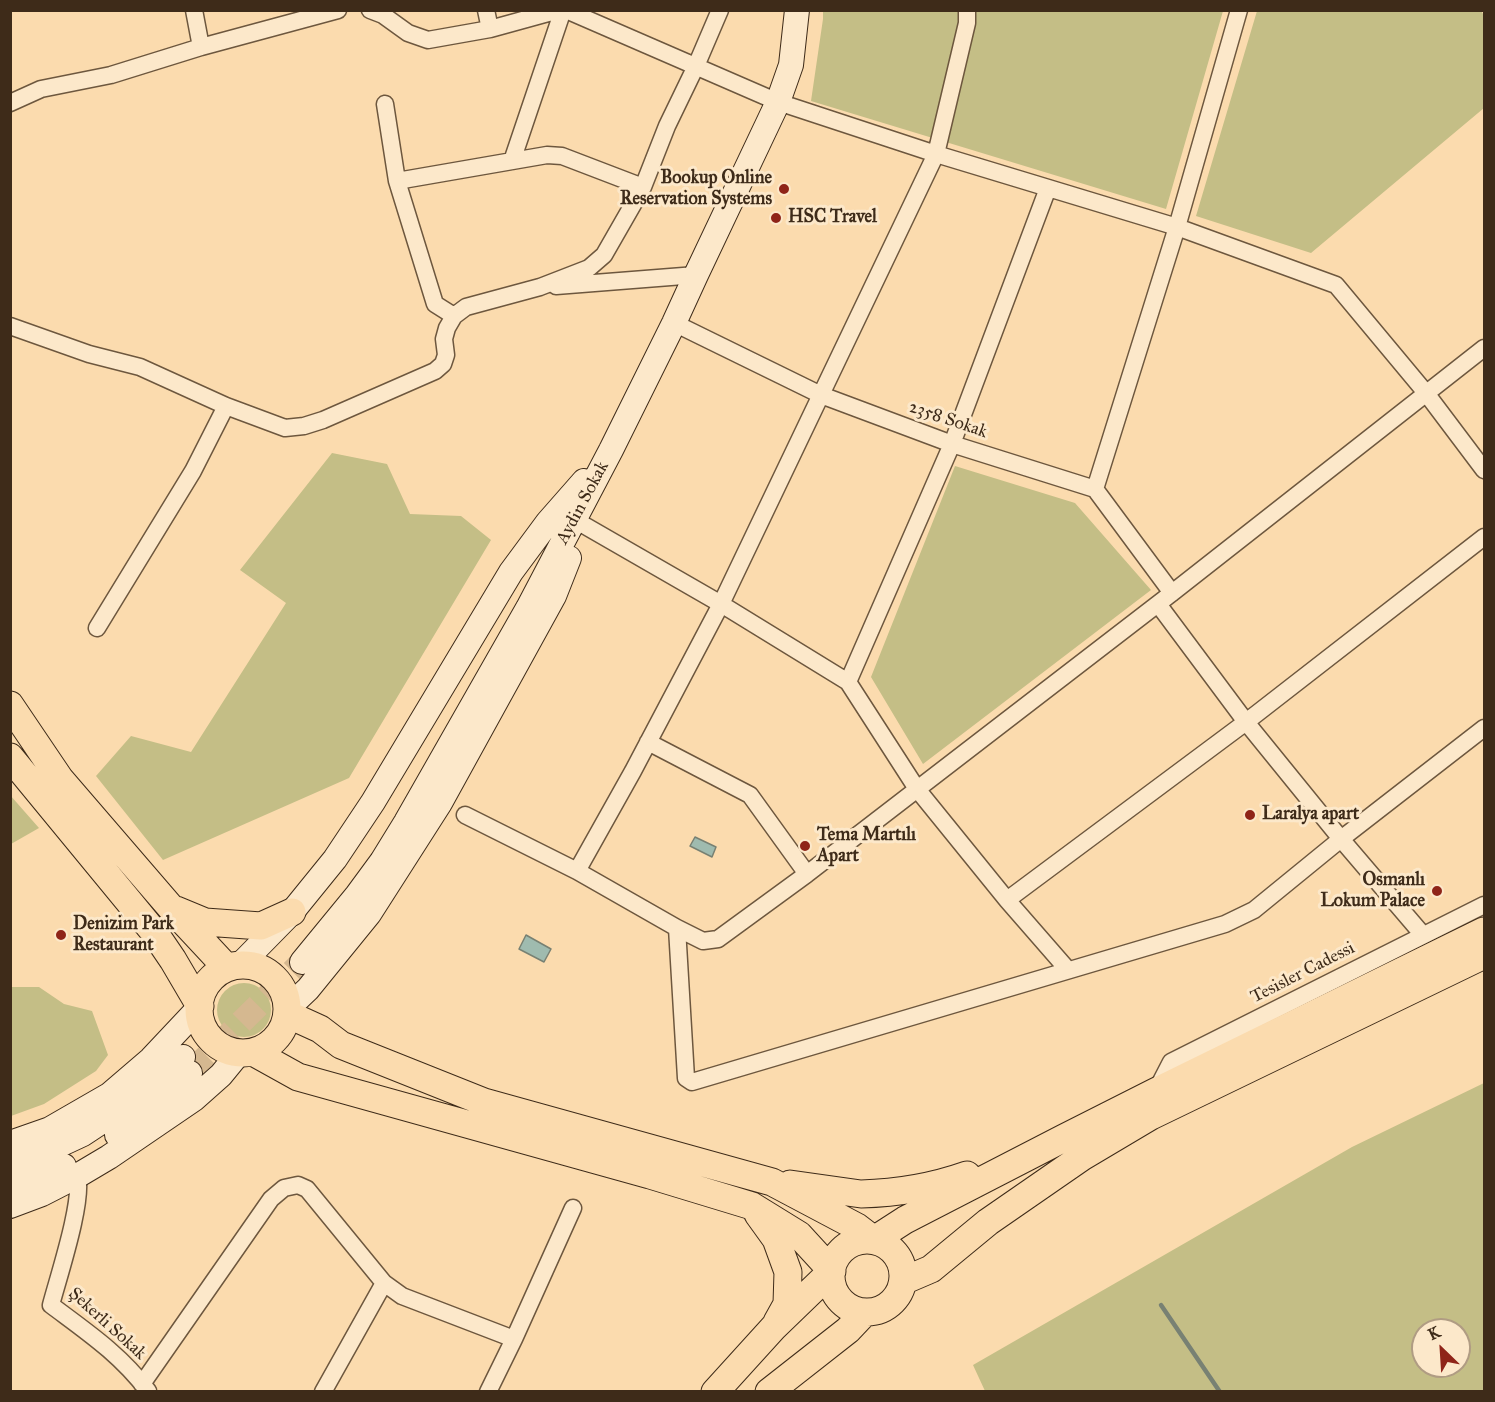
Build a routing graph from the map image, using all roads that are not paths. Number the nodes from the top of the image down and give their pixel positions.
1 (194, 10) edge
2 (338, 10) edge
3 (370, 10) edge
4 (486, 10) edge
5 (562, 10) edge
6 (720, 10) edge
7 (796, 10) edge
8 (967, 10) edge
9 (1239, 10) edge
10 (490, 29) junction
11 (201, 47) junction
12 (696, 66) junction
13 (778, 102) junction
14 (10, 103) edge
15 (385, 104) dead end
16 (936, 154) junction
17 (512, 161) junction
18 (398, 181) junction
19 (643, 187) junction
20 (1048, 188) junction
21 (1176, 226) junction
22 (696, 275) junction
23 (540, 287) junction
24 (454, 316) junction
25 (674, 322) junction
26 (10, 326) edge
27 (1485, 348) edge
28 (1426, 393) junction
29 (821, 395) junction
30 (226, 406) junction
31 (952, 444) junction
32 (611, 450) junction
33 (1485, 470) edge
34 (1095, 489) junction
35 (582, 524) junction
36 (1485, 537) edge
37 (1172, 593) junction
38 (721, 604) junction
39 (1158, 604) junction
40 (96, 628) dead end
41 (848, 682) junction
42 (10, 705) edge
43 (1246, 722) junction
44 (1485, 728) edge
45 (648, 742) junction
46 (10, 757) edge
47 (917, 789) junction
48 (465, 816) dead end
49 (1341, 839) junction
50 (577, 871) junction
51 (807, 874) junction
52 (1007, 900) junction
53 (1485, 906) edge
54 (172, 909) junction
55 (292, 912) junction
56 (677, 928) junction
57 (1485, 930) edge
58 (1423, 935) junction
59 (1485, 955) edge
60 (296, 957) tunnel mouth
61 (234, 967) junction
62 (1068, 970) junction
63 (199, 1007) junction
64 (287, 1011) junction
65 (246, 1053) junction
66 (1155, 1092) junction
67 (1064, 1138) junction
68 (10, 1143) edge
69 (10, 1166) edge
70 (77, 1176) junction
71 (772, 1182) junction
72 (10, 1187) edge
73 (10, 1206) edge
74 (752, 1206) junction
75 (573, 1208) dead end
76 (874, 1240) junction
77 (832, 1271) junction
78 (903, 1281) junction
79 (384, 1283) junction
80 (865, 1312) junction
81 (774, 1327) junction
82 (514, 1339) junction
83 (145, 1388) edge
84 (322, 1392) edge
85 (488, 1392) edge
86 (715, 1392) edge
87 (769, 1392) edge

1 - 11 street
2 - 11 street
3 - 10 street
4 - 10 street
5 - 10 street
5 - 12 street
5 - 17 street
6 - 12 street
7 - 13 main road, Aydin Sokak
8 - 16 street
9 - 21 street
11 - 14 street
12 - 13 street
12 - 19 street
13 - 16 street
13 - 22 main road, Aydin Sokak
15 - 18 street
16 - 20 street
16 - 29 street
17 - 18 street
17 - 19 street
18 - 24 street
19 - 23 street
20 - 21 street
20 - 31 street
21 - 28 street
21 - 34 street
22 - 23 street
22 - 25 main road, Aydin Sokak
23 - 24 street
24 - 30 street
25 - 29 street, 2358 Sokak
25 - 32 main road, Aydin Sokak
26 - 30 street
27 - 28 street
28 - 33 street
28 - 37 street
29 - 31 street, 2358 Sokak
29 - 38 street
30 - 40 street
31 - 34 street, 2358 Sokak
31 - 41 street
32 - 35 main road
32 - 55 main road
32 - 60 main road, Aydin Sokak
34 - 37 street
35 - 38 street
35 - 64 main road
36 - 43 street
37 - 39 street
38 - 41 street
38 - 45 street
39 - 43 street
39 - 47 street
41 - 47 street
42 - 54 main road
43 - 49 street
43 - 52 street
44 - 49 street
45 - 50 street
45 - 51 street
46 - 63 main road
47 - 51 street
47 - 52 street
48 - 50 street
49 - 58 street
49 - 62 street
50 - 56 street
51 - 56 street
52 - 62 street
53 - 58 street, Tesisler Cadessi
54 - 55 main road
54 - 61 main road
55 - 61 main road
56 - 62 street
57 - 66 main road
58 - 66 street, Tesisler Cadessi
59 - 78 main road
61 - 63 main road
61 - 64 main road
63 - 65 main road
63 - 68 main road
64 - 65 main road
64 - 71 main road
65 - 70 main road
65 - 74 main road
66 - 67 main road
67 - 71 main road
67 - 76 main road
69 - 72 main road
70 - 73 main road
70 - 83 street, Şekerli Sokak
71 - 76 main road
74 - 77 main road
74 - 81 main road
75 - 82 street
76 - 77 main road
76 - 78 main road
77 - 80 main road
77 - 81 main road
78 - 80 main road
79 - 82 street
79 - 83 street
79 - 84 street
80 - 87 main road
81 - 86 main road
82 - 85 street

